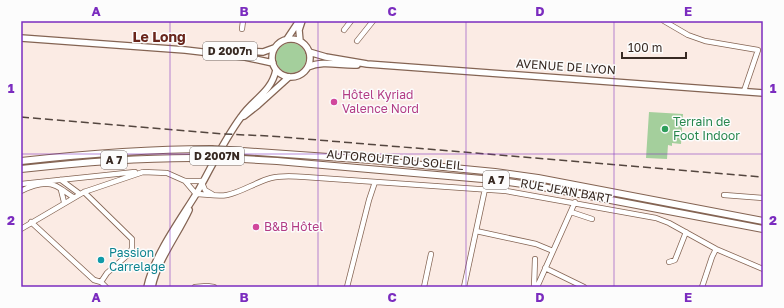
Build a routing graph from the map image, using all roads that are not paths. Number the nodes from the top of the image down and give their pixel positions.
1 (244, 21) edge
2 (300, 21) edge
3 (351, 21) edge
4 (373, 21) edge
5 (664, 21) edge
6 (242, 29) dead end
7 (344, 30) dead end
8 (21, 38) edge
9 (287, 39) junction
10 (300, 41) junction
11 (357, 41) dead end
12 (274, 48) junction
13 (185, 50) junction
14 (309, 52) junction
15 (273, 63) junction
16 (367, 64) junction
17 (308, 66) junction
18 (276, 70) junction
19 (289, 77) junction
20 (744, 91) junction
21 (763, 93) edge
22 (240, 119) junction
23 (21, 161) edge
24 (21, 169) edge
25 (143, 172) junction
26 (61, 180) junction
27 (185, 181) junction
28 (203, 182) junction
29 (375, 182) junction
30 (21, 184) edge
31 (485, 189) junction
32 (61, 190) junction
33 (21, 191) edge
34 (82, 193) junction
35 (196, 194) junction
36 (213, 195) junction
37 (724, 195) dead end
38 (73, 197) junction
39 (763, 198) edge
40 (64, 202) junction
41 (575, 202) junction
42 (571, 212) junction
43 (592, 219) dead end
44 (763, 221) edge
45 (31, 222) junction
46 (21, 229) edge
47 (763, 229) edge
48 (476, 231) junction
49 (686, 232) junction
50 (716, 249) junction
51 (553, 251) junction
52 (431, 254) dead end
53 (535, 259) dead end
54 (669, 262) dead end
55 (545, 268) junction
56 (763, 269) edge
57 (101, 282) junction
58 (106, 287) edge
59 (147, 287) edge
60 (152, 287) edge
61 (196, 287) edge
62 (214, 287) edge
63 (347, 287) edge
64 (424, 287) edge
65 (464, 287) edge
66 (534, 287) edge
67 (537, 287) edge
68 (584, 287) edge
69 (702, 287) edge

1 - 6 street
2 - 9 main road
2 - 10 main road
3 - 7 street
4 - 11 street
5 - 20 street
8 - 13 main road, D 2007n
9 - 10 main road
9 - 12 main road
10 - 14 main road
12 - 13 main road, D 2007n
12 - 15 main road
13 - 15 main road, D 2007n
14 - 16 main road, AVENUE DE LYON
14 - 17 main road
15 - 18 main road
16 - 17 main road, AVENUE DE LYON
16 - 20 main road, AVENUE DE LYON
17 - 19 main road
18 - 19 main road
18 - 22 main road, D 2007N
19 - 22 main road, D 2007N
20 - 21 main road, AVENUE DE LYON
22 - 28 main road, D 2007N
23 - 44 highway, AUTOROUTE DU SOLEIL / A 7, bridge
24 - 47 highway, AUTOROUTE DU SOLEIL / A 7, bridge
25 - 26 street
25 - 27 street
25 - 34 street
26 - 30 street
26 - 34 street
27 - 28 street
27 - 35 street
28 - 35 main road, D 2007N
28 - 36 street
29 - 31 street, RUE JEAN BART
29 - 36 street, RUE JEAN BART
29 - 63 street
31 - 41 street, RUE JEAN BART
31 - 48 street
32 - 33 street
32 - 38 street
32 - 40 street
34 - 38 street
34 - 57 street
35 - 36 street, RUE JEAN BART
35 - 59 main road, D 2007N
35 - 60 main road, D 2007N
37 - 39 street
38 - 40 street
40 - 45 street
41 - 42 street
41 - 49 street, RUE JEAN BART
42 - 43 street
42 - 51 street
45 - 46 street
45 - 57 street
48 - 51 street
48 - 65 street
49 - 50 street, RUE JEAN BART
49 - 54 street
50 - 56 street, RUE JEAN BART
50 - 69 street
51 - 55 street
52 - 64 street
53 - 66 street
55 - 67 street
55 - 68 street
57 - 58 street
61 - 62 street

